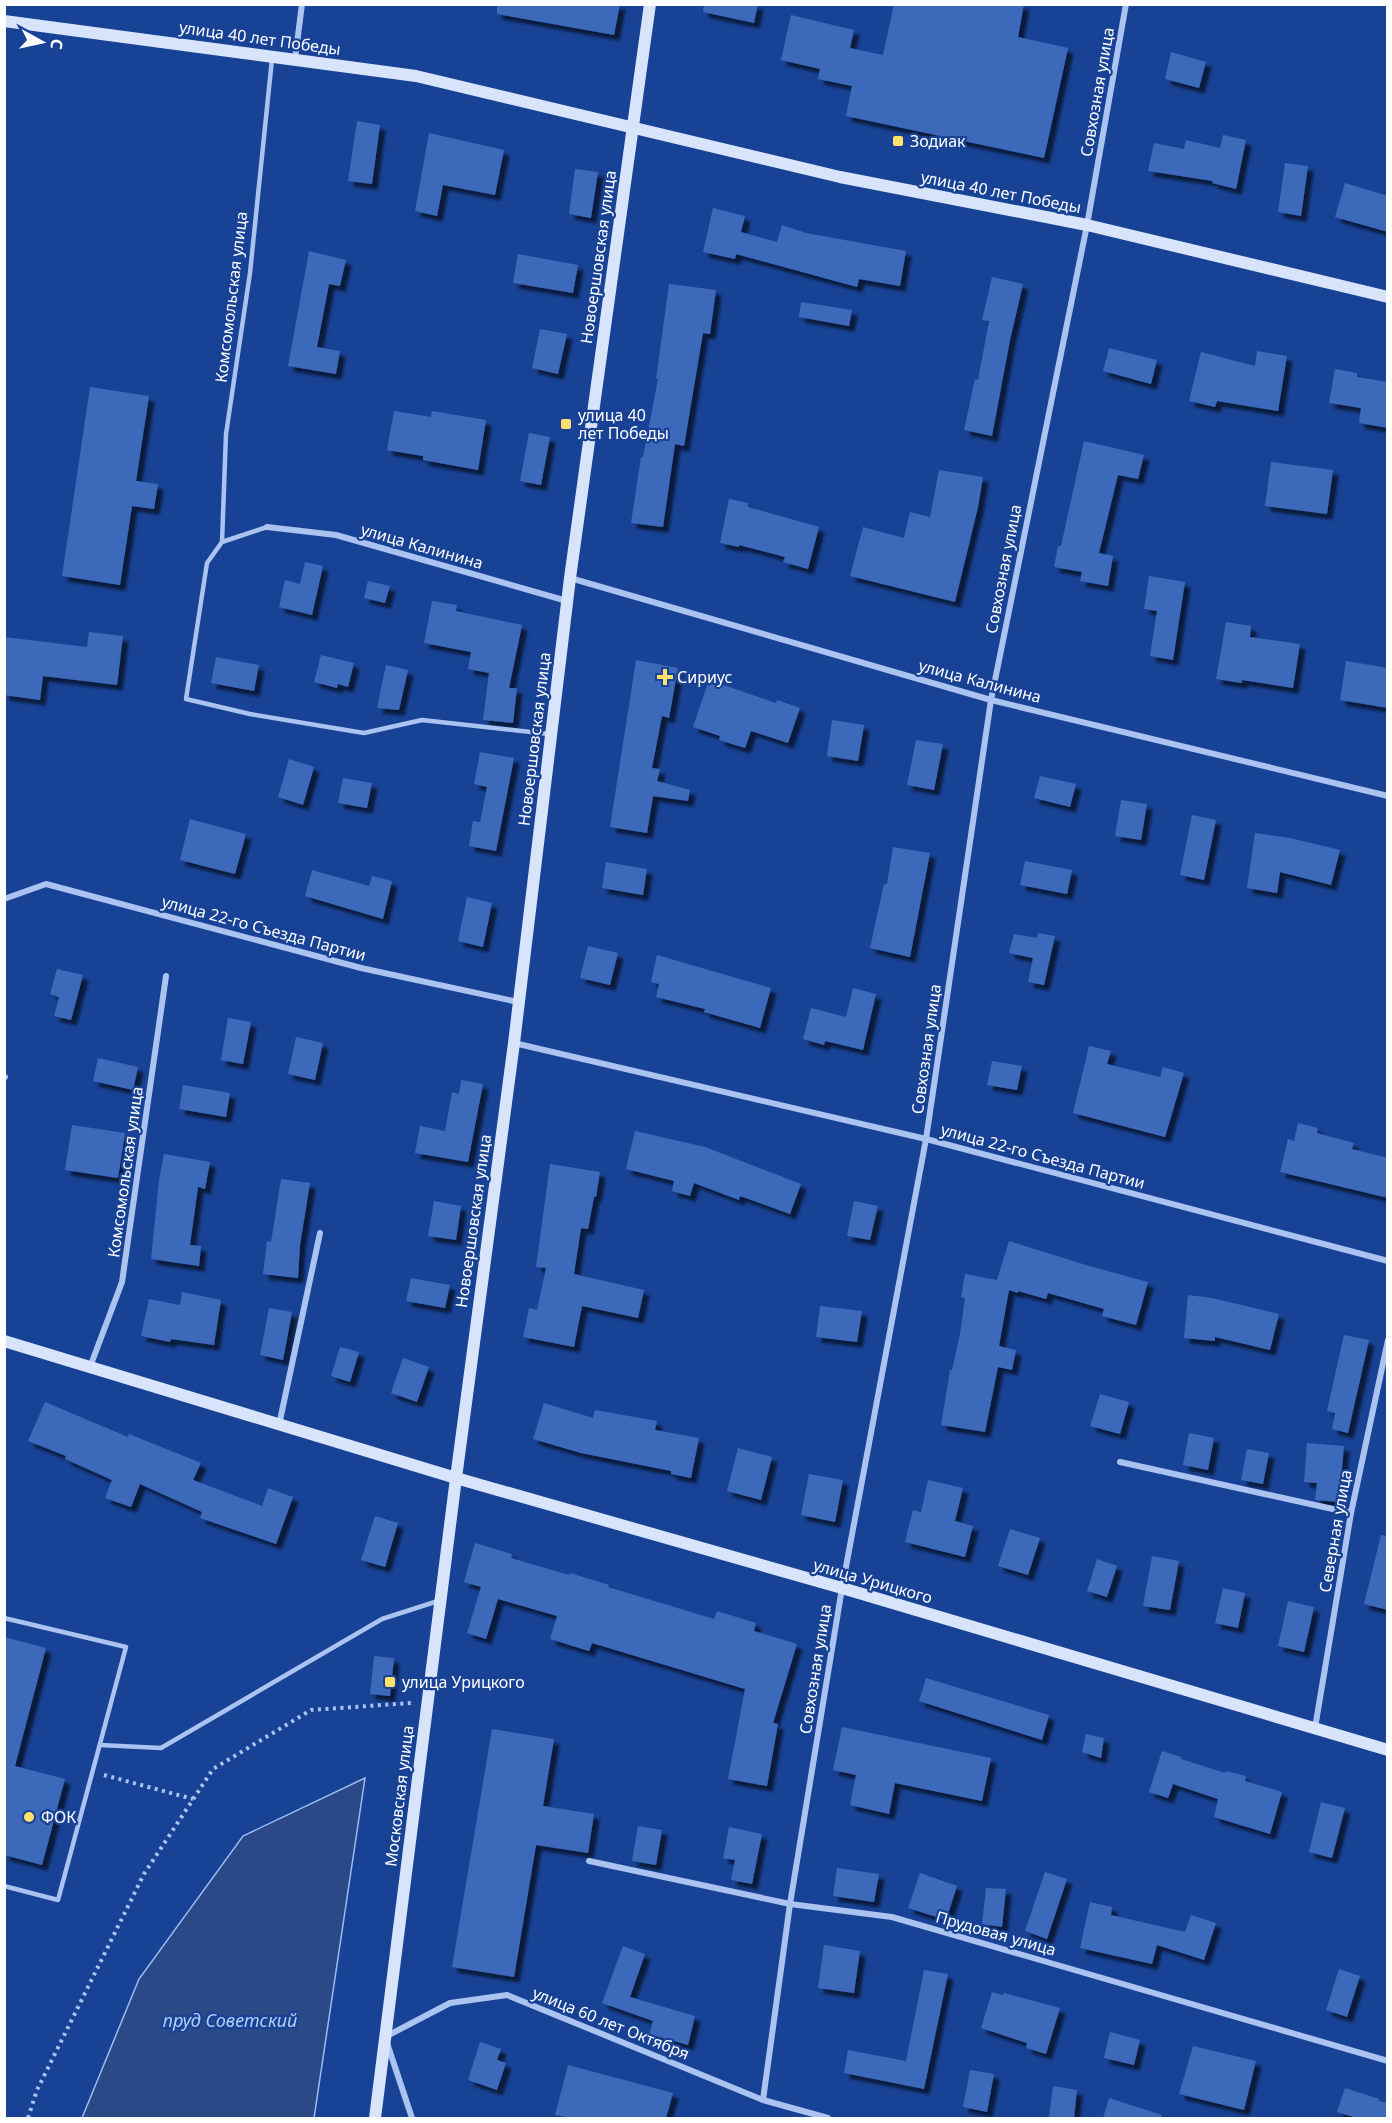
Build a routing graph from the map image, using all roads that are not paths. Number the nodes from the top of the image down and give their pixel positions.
1 (302, 4) edge
2 (650, 4) edge
3 (1126, 4) edge
4 (4, 21) edge
5 (272, 56) junction
6 (296, 59) junction
7 (633, 127) junction
8 (1087, 225) junction
9 (1388, 297) edge
10 (267, 526) joint
11 (222, 542) junction
12 (570, 578) junction
13 (567, 601) junction
14 (991, 700) junction
15 (551, 735) junction
16 (1388, 796) edge
17 (4, 898) edge
18 (166, 976) dead end
19 (519, 1002) junction
20 (514, 1043) junction
21 (926, 1139) junction
22 (320, 1233) dead end
23 (1388, 1261) edge
24 (1388, 1340) edge
25 (4, 1341) edge
26 (90, 1367) junction
27 (279, 1425) junction
28 (1120, 1462) dead end
29 (456, 1478) junction
30 (1351, 1513) junction
31 (842, 1588) junction
32 (441, 1600) junction
33 (4, 1618) edge
34 (1315, 1728) junction
35 (100, 1745) junction
36 (1388, 1750) edge
37 (589, 1861) dead end
38 (4, 1886) edge
39 (790, 1904) junction
40 (386, 2037) junction
41 (1388, 2061) edge
42 (763, 2100) junction
43 (375, 2118) edge
44 (412, 2118) edge
45 (828, 2118) edge

1 - 6 street
2 - 7 main road, Новоершовская улица
3 - 8 street, Совхозная улица
4 - 5 main road, улица 40 лет Победы
5 - 6 main road, улица 40 лет Победы
5 - 11 lane, Комсомольская улица
6 - 7 main road, улица 40 лет Победы
7 - 8 main road, улица 40 лет Победы
7 - 12 main road, Новоершовская улица
8 - 9 main road, улица 40 лет Победы
8 - 14 street, Совхозная улица
10 - 11 lane
10 - 13 street, улица Калинина
11 - 15 lane
12 - 13 main road, Новоершовская улица
12 - 14 street, улица Калинина
13 - 15 main road, Новоершовская улица
14 - 16 street, улица Калинина
14 - 21 street, Совхозная улица
15 - 19 main road, Новоершовская улица
17 - 19 street, улица 22-го Съезда Партии
18 - 26 street, Комсомольская улица
19 - 20 main road, Новоершовская улица
20 - 21 street, улица 22-го Съезда Партии
20 - 29 main road, Новоершовская улица
21 - 23 street, улица 22-го Съезда Партии
21 - 31 street, Совхозная улица
22 - 27 street
24 - 30 street, Северная улица
25 - 26 main road, улица Урицкого
26 - 27 main road, улица Урицкого
27 - 29 main road, улица Урицкого
28 - 30 street
29 - 31 main road, улица Урицкого
29 - 32 main road, Московская улица
30 - 34 street, Северная улица
31 - 34 main road, улица Урицкого
31 - 39 street, Совхозная улица
32 - 35 lane
32 - 40 main road, Московская улица
33 - 35 lane
34 - 36 main road, улица Урицкого
35 - 38 lane
37 - 39 street, Прудовая улица
39 - 41 street, Прудовая улица
39 - 42 street, Совхозная улица
40 - 42 street, улица 60 лет Октября
40 - 43 main road, Московская улица
40 - 44 street
42 - 45 street, улица 60 лет Октября

